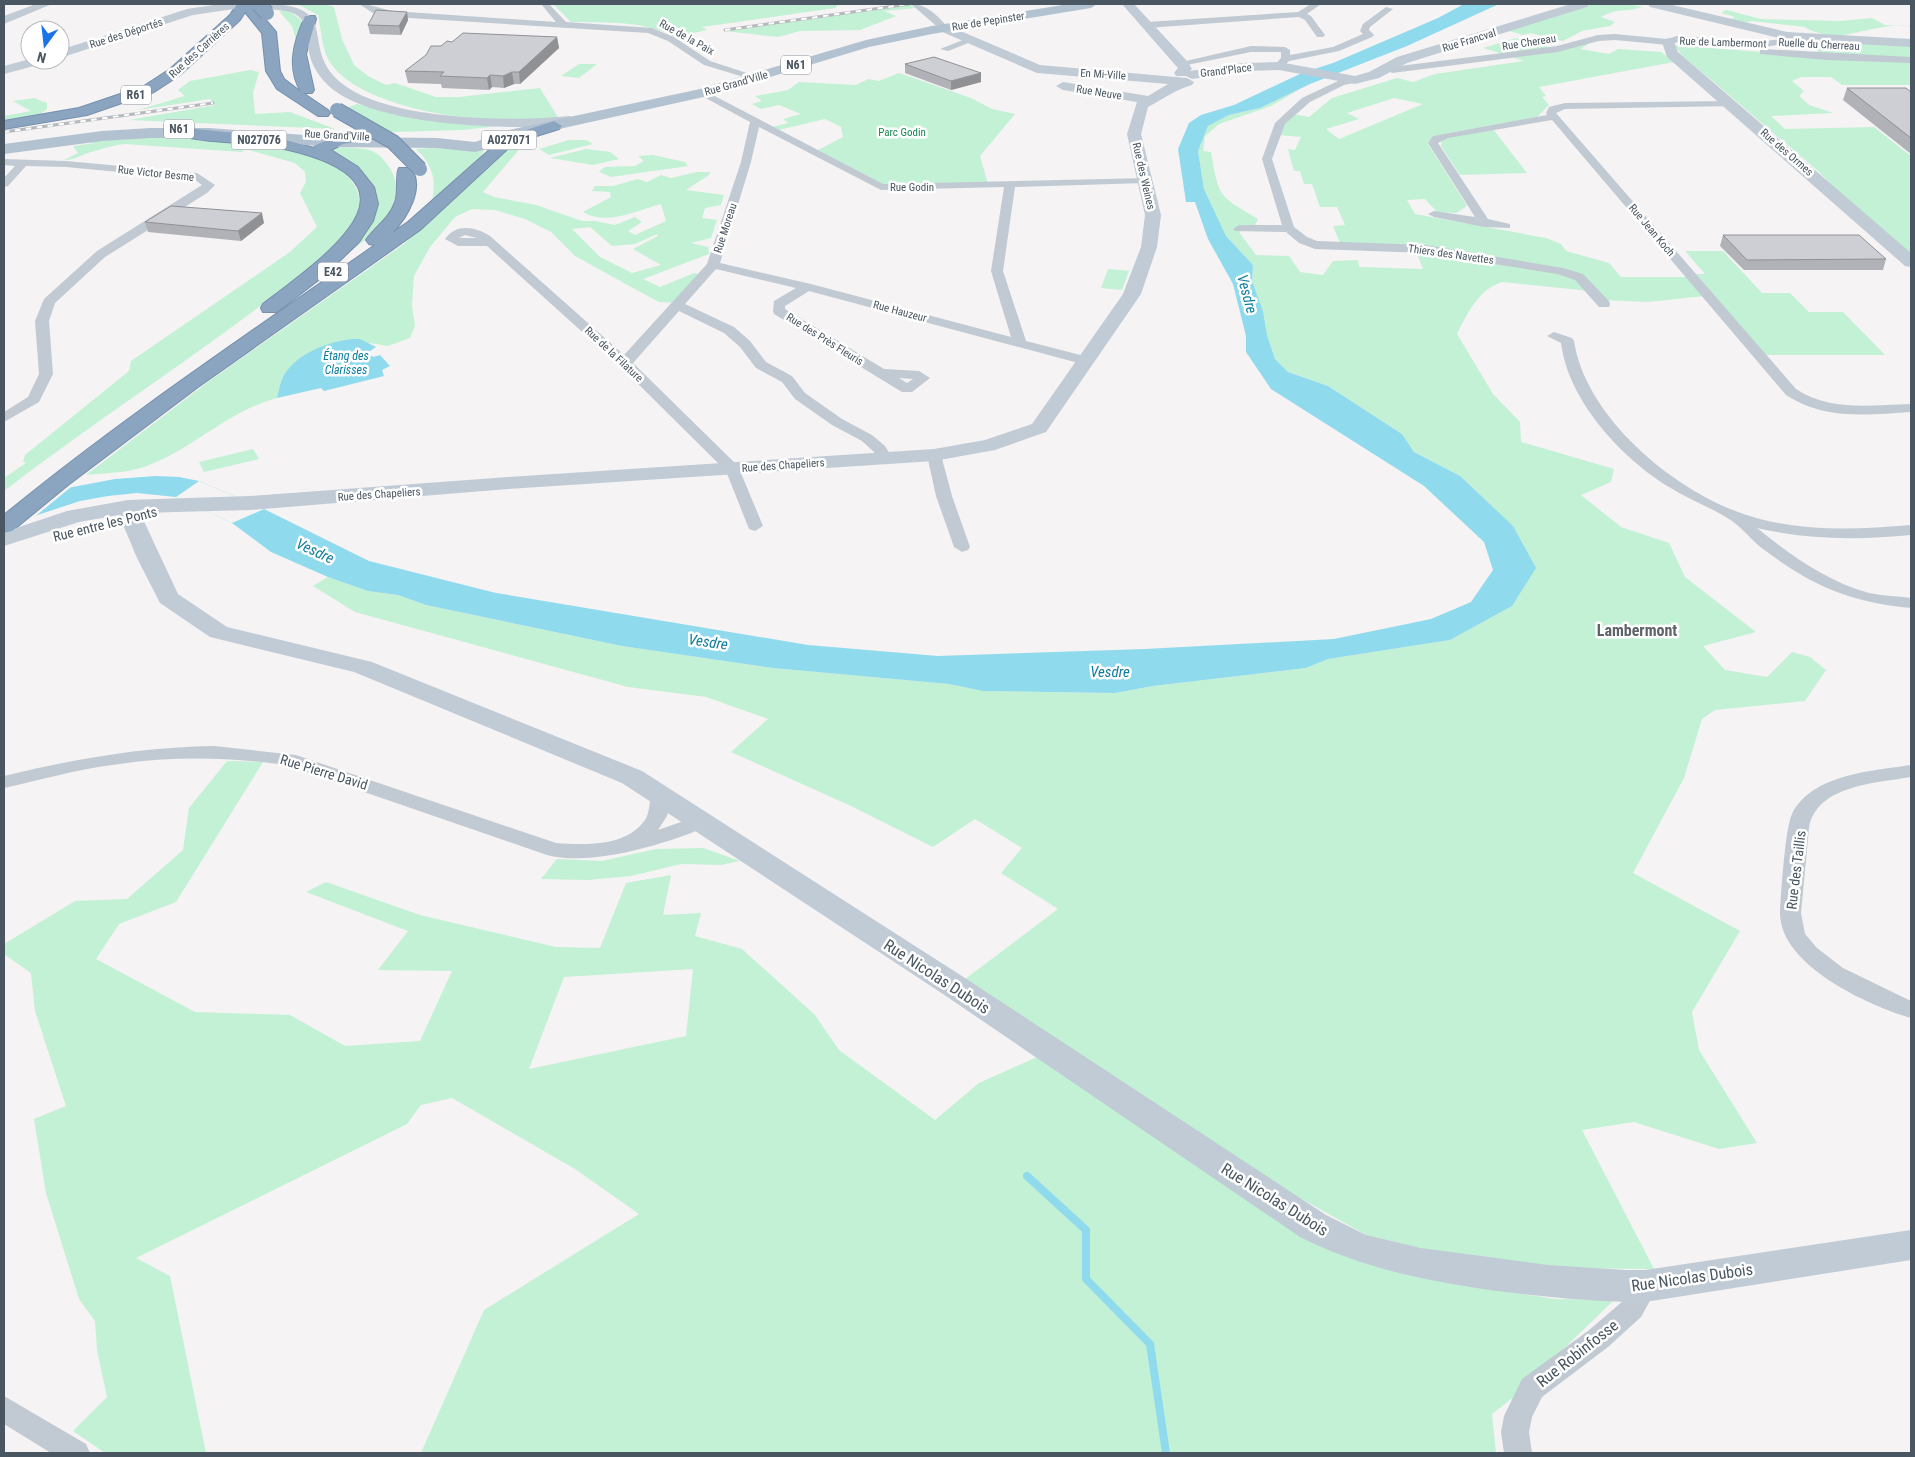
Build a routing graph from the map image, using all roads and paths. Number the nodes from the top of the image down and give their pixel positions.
1 (46, 4) edge
2 (363, 4) edge
3 (544, 4) edge
4 (915, 4) edge
5 (1091, 4) edge
6 (1128, 4) edge
7 (1317, 4) edge
8 (1583, 4) edge
9 (1654, 4) edge
10 (214, 5) edge
11 (242, 5) edge
12 (259, 9) edge
13 (1389, 9) dead end
14 (473, 10) dead end
15 (1300, 14) junction
16 (463, 18) junction
17 (310, 19) junction
18 (4, 20) edge
19 (563, 24) junction
20 (1147, 26) junction
21 (944, 28) junction
22 (1320, 35) dead end
23 (1788, 36) junction
24 (283, 37) dead end
25 (971, 40) junction
26 (1911, 42) edge
27 (1667, 43) junction
28 (945, 49) dead end
29 (70, 51) edge
30 (286, 51) dead end
31 (1231, 53) junction
32 (1911, 60) edge
33 (1283, 62) junction
34 (20, 66) edge
35 (1260, 66) junction
36 (1037, 69) junction
37 (4, 70) edge
38 (1392, 70) dead end
39 (1180, 72) junction
40 (757, 78) junction
41 (1350, 79) junction
42 (1051, 83) joint
43 (307, 90) junction
44 (703, 93) junction
45 (1148, 100) junction
46 (1730, 104) junction
47 (330, 112) junction
48 (614, 113) junction
49 (1553, 117) junction
50 (582, 119) junction
51 (755, 123) junction
52 (4, 125) edge
53 (552, 125) junction
54 (186, 133) joint
55 (354, 135) junction
56 (370, 136) junction
57 (489, 140) junction
58 (462, 142) junction
59 (4, 144) edge
60 (4, 150) edge
61 (332, 150) junction
62 (4, 162) edge
63 (23, 163) junction
64 (474, 172) junction
65 (418, 179) junction
66 (1145, 180) junction
67 (4, 184) edge
68 (1010, 185) junction
69 (1434, 214) dead end
70 (1484, 223) junction
71 (1506, 226) dead end
72 (1289, 228) junction
73 (1239, 229) dead end
74 (1151, 234) joint
75 (394, 240) junction
76 (490, 242) dead end
77 (1911, 262) edge
78 (713, 265) junction
79 (807, 287) junction
80 (1604, 304) dead end
81 (678, 306) junction
82 (1554, 336) dead end
83 (1020, 343) junction
84 (222, 347) junction
85 (1087, 361) junction
86 (625, 363) junction
87 (879, 373) dead end
88 (1911, 408) edge
89 (4, 418) edge
90 (104, 439) junction
91 (934, 455) junction
92 (886, 459) junction
93 (734, 469) junction
94 (306, 499) joint
95 (188, 506) joint
96 (4, 508) edge
97 (129, 512) junction
98 (1737, 518) junction
99 (4, 526) edge
100 (755, 526) dead end
101 (1911, 530) edge
102 (4, 539) edge
103 (962, 547) dead end
104 (4, 555) edge
105 (1911, 603) edge
106 (1911, 771) edge
107 (4, 782) edge
108 (661, 796) junction
109 (714, 830) junction
110 (636, 840) junction
111 (1911, 1010) edge
112 (1911, 1246) edge
113 (1646, 1286) junction
114 (4, 1409) edge
115 (76, 1453) edge
116 (1518, 1453) edge

1 - 18 street
2 - 16 street, Rue de la Paix
3 - 19 street
4 - 21 street
5 - 21 main road, Rue de Pepinster / N61
6 - 20 street
7 - 15 street
8 - 41 street, Rue Francval
9 - 23 street, Rue de Lambermont
10 - 11 street
10 - 29 street, Rue des Déportés
11 - 12 highway
11 - 52 highway, Rue des Carrières / R61
12 - 17 street
12 - 24 highway
12 - 47 highway
13 - 33 street
14 - 16 street
15 - 20 street
15 - 22 street
16 - 19 street, Rue de la Paix
17 - 43 highway
17 - 50 street
19 - 40 street, Rue de la Paix
20 - 39 street
21 - 25 street, En Mi-Ville
21 - 40 main road, Rue Grand'Ville / N61
23 - 26 street
23 - 27 street, Rue de Lambermont
25 - 28 street
25 - 36 street, En Mi-Ville
27 - 32 street, Ruelle du Cherreau
27 - 38 street, Rue Chereau
27 - 46 street, Rue des Ormes
30 - 43 highway
31 - 33 street
31 - 35 street, Grand'Place
31 - 39 street, Grand'Place
33 - 35 street, Grand'Place
33 - 41 street, Grand'Place
34 - 37 street
35 - 39 street, Grand'Place
36 - 39 street, En Mi-Ville
36 - 42 street, En Mi-Ville
39 - 45 street, Grand'Place
40 - 44 main road, Rue Grand'Ville / N61
41 - 72 street
42 - 45 street, Rue Neuve
43 - 47 highway
44 - 48 main road, Rue Grand'Ville / N61
44 - 51 street, Rue Godin
45 - 66 street, Rue des Weines
46 - 49 street
46 - 77 street, Rue des Ormes
47 - 65 highway
48 - 50 main road, Rue Grand'Ville / N61
48 - 53 main road, Rue Grand'Ville / N61
49 - 70 street
49 - 88 street, Rue Jean Koch
50 - 53 main road, Rue Grand'Ville / N61
51 - 68 street, Rue Godin
51 - 78 street, Rue Moreau
53 - 55 main road
53 - 57 main road, Rue Grand'Ville / N61
53 - 64 highway, A027071
54 - 60 main road, N61
54 - 61 highway, N027076
55 - 56 main road, Rue Grand'Ville / N61
55 - 59 main road, Rue Grand'Ville / N61
56 - 58 main road, Rue Grand'Ville / N61
56 - 61 highway
57 - 58 main road, Rue Grand'Ville / N61
57 - 64 highway, A027071
58 - 61 main road, Rue Grand'Ville / N61
61 - 84 highway, N027076
62 - 63 street, Rue Victor Besme
63 - 67 street
63 - 89 street, Rue Victor Besme
64 - 75 highway
65 - 75 highway, E42
65 - 84 highway, E42
66 - 68 street, Rue Godin
66 - 74 street, Rue des Weines
68 - 83 street
69 - 70 street
70 - 71 street
72 - 73 street
72 - 80 street, Thiers des Navettes
74 - 85 street, Rue des Chapeliers
75 - 90 highway, E42
76 - 86 street, Rue de la Filature
78 - 79 street, Rue Hauzeur
78 - 81 street, Rue Moreau
79 - 83 street, Rue Hauzeur
79 - 87 street, Rue des Près Fleuris
81 - 86 street, Rue Moreau
81 - 92 street
82 - 98 street
83 - 85 street, Rue Hauzeur
84 - 90 highway, E42
85 - 91 street, Rue des Chapeliers
86 - 93 street, Rue de la Filature
90 - 96 highway, E42
90 - 99 highway, E42
91 - 92 street, Rue des Chapeliers
91 - 103 street
92 - 93 street, Rue des Chapeliers
93 - 94 street, Rue des Chapeliers
93 - 100 street
94 - 95 street, Rue entre les Ponts
95 - 97 street, Rue entre les Ponts
97 - 102 street, Rue entre les Ponts
97 - 104 street, Rue entre les Ponts
97 - 108 street
98 - 101 street
98 - 105 street
106 - 111 street, Rue des Taillis
107 - 110 street, Rue Pierre David
108 - 109 street
108 - 110 street, Rue Pierre David
109 - 110 street, Rue Pierre David
109 - 113 street, Rue Nicolas Dubois
112 - 113 street, Rue Nicolas Dubois
113 - 116 street, Rue Robinfosse
114 - 115 street

